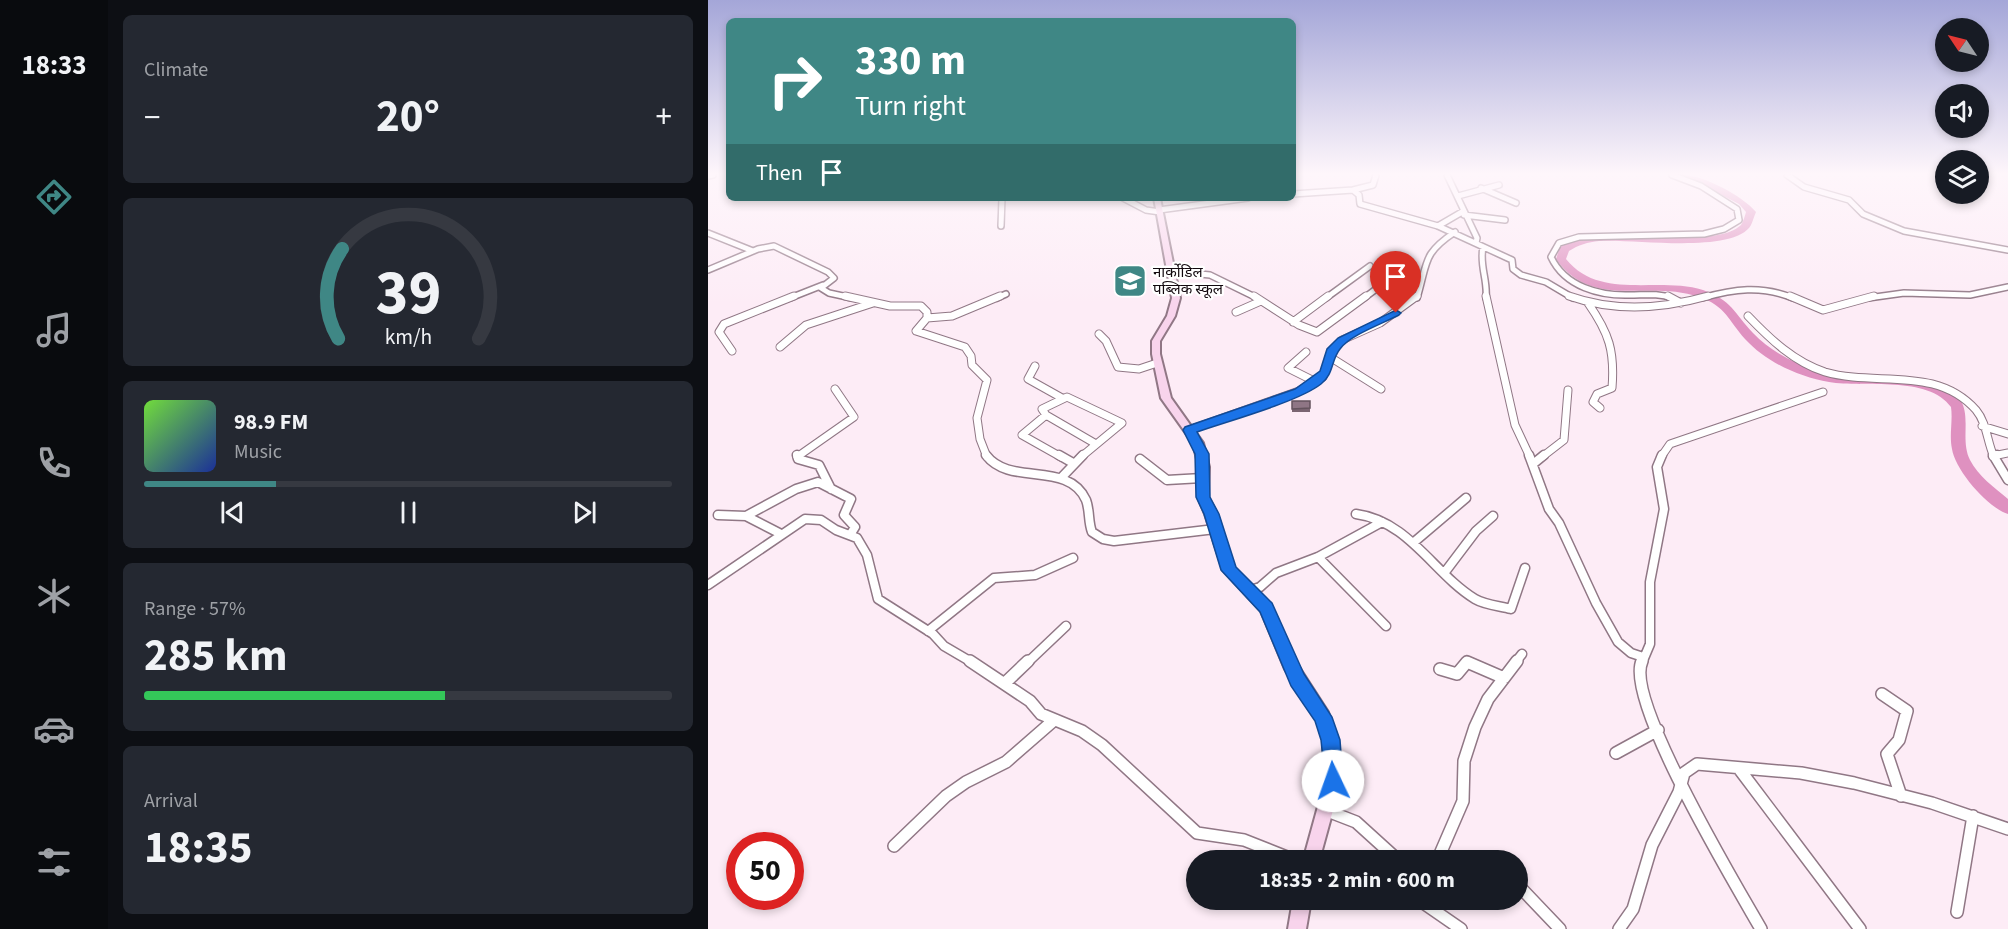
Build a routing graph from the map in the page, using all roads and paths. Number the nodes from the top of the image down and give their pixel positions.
1 (1001, 218) edge
2 (1161, 218) edge
3 (1411, 218) edge
4 (1453, 218) edge
5 (1466, 218) edge
6 (1496, 218) edge
7 (1739, 218) edge
8 (1873, 218) edge
9 (1505, 220) dead end
10 (1001, 226) dead end
11 (1438, 226) junction
12 (1455, 232) junction
13 (708, 233) edge
14 (1479, 245) junction
15 (2008, 250) edge
16 (753, 251) junction
17 (1370, 266) dead end
18 (708, 270) edge
19 (1171, 271) junction
20 (1391, 278) dead end
21 (823, 285) junction
22 (2008, 287) edge
23 (1006, 294) dead end
24 (1261, 301) junction
25 (874, 302) junction
26 (1588, 303) junction
27 (1681, 303) junction
28 (1236, 312) dead end
29 (1748, 316) dead end
30 (927, 318) junction
31 (1293, 322) junction
32 (1099, 334) dead end
33 (780, 346) dead end
34 (732, 351) dead end
35 (1306, 352) dead end
36 (1330, 357) junction
37 (1157, 363) junction
38 (1035, 366) dead end
39 (1316, 382) junction
40 (835, 389) dead end
41 (1381, 389) dead end
42 (1568, 390) dead end
43 (1823, 393) dead end
44 (1062, 398) junction
45 (1600, 408) dead end
46 (1046, 415) junction
47 (1982, 426) junction
48 (1190, 430) junction
49 (2008, 434) edge
50 (1096, 444) junction
51 (2008, 453) edge
52 (1993, 456) junction
53 (1140, 459) dead end
54 (1073, 463) junction
55 (1533, 464) junction
56 (1061, 478) junction
57 (1202, 478) junction
58 (2008, 480) edge
59 (831, 490) junction
60 (1466, 498) dead end
61 (1356, 514) dead end
62 (718, 515) dead end
63 (746, 516) junction
64 (1493, 516) dead end
65 (1382, 522) junction
66 (1215, 529) junction
67 (781, 534) junction
68 (850, 535) junction
69 (1413, 543) junction
70 (1318, 557) junction
71 (1073, 558) dead end
72 (1525, 568) dead end
73 (1445, 572) junction
74 (708, 585) edge
75 (1251, 590) junction
76 (1066, 626) dead end
77 (1386, 626) dead end
78 (928, 631) junction
79 (1522, 654) dead end
80 (1643, 657) junction
81 (1440, 669) dead end
82 (1504, 678) junction
83 (1005, 683) junction
84 (1882, 694) dead end
85 (1053, 721) junction
86 (1658, 730) junction
87 (1616, 753) dead end
88 (1740, 770) junction
89 (1681, 788) junction
90 (1901, 796) junction
91 (1325, 810) junction
92 (1973, 816) junction
93 (2008, 829) edge
94 (894, 846) dead end
95 (1269, 850) edge
96 (1314, 850) edge
97 (1387, 850) edge
98 (1442, 850) edge
99 (1528, 895) edge
100 (1300, 910) edge
101 (1434, 910) edge
102 (1957, 912) dead end
103 (1297, 929) edge
104 (1461, 929) edge
105 (1560, 929) edge
106 (1619, 929) edge
107 (1761, 929) edge
108 (1860, 929) edge

1 - 10 street
2 - 19 main road
3 - 11 street
4 - 11 street
5 - 14 street
6 - 9 street
7 - 27 street
8 - 15 street
11 - 12 street
12 - 14 street
12 - 36 street
13 - 16 street
14 - 26 street
14 - 55 street
16 - 18 street
16 - 21 street
17 - 31 street
19 - 24 street
19 - 37 main road
20 - 31 street
21 - 25 street
21 - 34 street
22 - 27 street
23 - 30 street
24 - 28 street
24 - 31 street
25 - 30 street
25 - 33 street
26 - 27 street
26 - 45 street
29 - 47 street
30 - 56 street
32 - 37 street
35 - 39 street
36 - 39 street
36 - 41 street
37 - 48 main road
38 - 44 street
39 - 48 street
40 - 59 street
42 - 55 street
43 - 80 street
44 - 46 street
44 - 50 street
46 - 50 street
46 - 54 street
47 - 49 street
47 - 52 street
48 - 57 main road
50 - 54 street
51 - 52 street
52 - 58 street
53 - 57 street
54 - 56 street
55 - 80 street
56 - 66 street
57 - 66 main road
59 - 63 street
59 - 68 street
60 - 69 street
61 - 65 street
62 - 63 street
63 - 67 street
64 - 73 street
65 - 69 street
65 - 70 street
66 - 75 main road
67 - 68 street
67 - 74 street
68 - 78 street
69 - 73 street
70 - 75 street
70 - 77 street
71 - 78 street
72 - 73 street
75 - 91 main road
76 - 83 street
78 - 83 street
79 - 82 street
80 - 86 street
81 - 82 street
82 - 98 street
83 - 85 street
84 - 90 street
85 - 94 street
85 - 95 street
86 - 87 street
86 - 89 street
88 - 89 street
88 - 90 street
88 - 108 street
89 - 106 street
89 - 107 street
90 - 92 street
91 - 96 main road
91 - 97 street
92 - 93 street
92 - 102 street
99 - 105 street
100 - 103 main road
101 - 104 street

